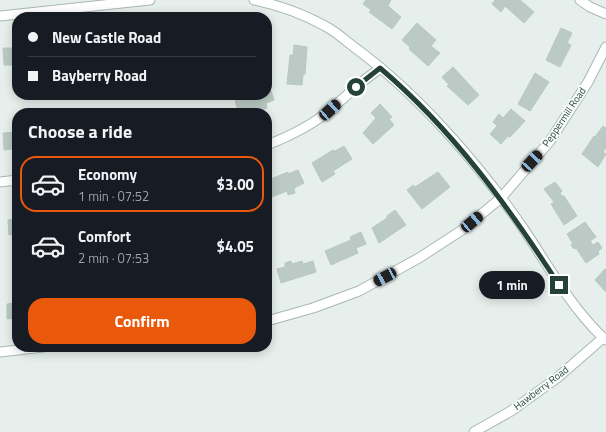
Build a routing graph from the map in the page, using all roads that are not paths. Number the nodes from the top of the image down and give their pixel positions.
1 (150, 0) edge
2 (254, 0) edge
3 (580, 0) edge
4 (38, 12) edge
5 (606, 14) edge
6 (12, 15) edge
7 (0, 16) edge
8 (606, 47) edge
9 (380, 68) junction
10 (272, 143) edge
11 (12, 181) edge
12 (0, 182) edge
13 (501, 198) junction
14 (272, 320) edge
15 (605, 339) edge
16 (12, 351) edge
17 (0, 352) edge
18 (474, 432) edge

1 - 4 street
2 - 9 street
3 - 5 street
6 - 7 street
8 - 13 street, Peppermill Road
9 - 10 street
9 - 13 street
11 - 12 street
13 - 14 street, Peppermill Road
13 - 15 street
15 - 18 street, Hawberry Road
16 - 17 street

